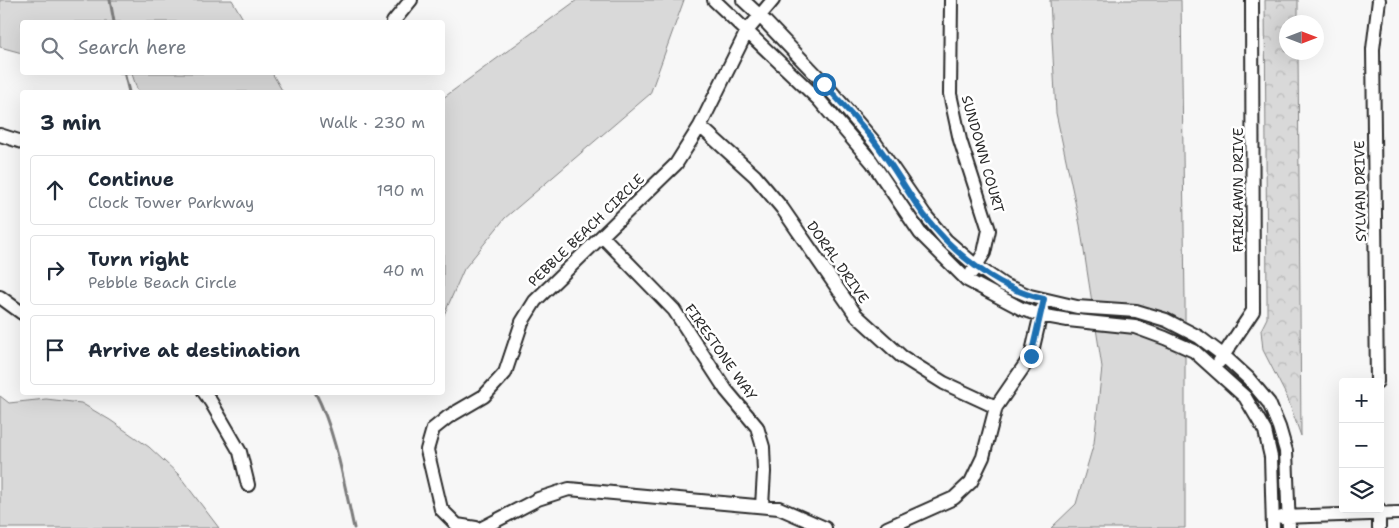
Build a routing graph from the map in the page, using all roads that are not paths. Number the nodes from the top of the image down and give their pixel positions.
1 (411, 0) edge
2 (714, 0) edge
3 (743, 0) edge
4 (773, 0) edge
5 (952, 0) edge
6 (1252, 0) edge
7 (1379, 0) edge
8 (760, 16) junction
9 (395, 20) edge
10 (747, 31) junction
11 (700, 126) junction
12 (0, 135) edge
13 (20, 141) edge
14 (603, 236) junction
15 (976, 266) junction
16 (967, 280) junction
17 (0, 296) edge
18 (1044, 299) junction
19 (20, 311) edge
20 (1040, 315) junction
21 (1224, 356) junction
22 (1215, 369) junction
23 (1377, 378) edge
24 (206, 395) edge
25 (996, 407) junction
26 (248, 485) dead end
27 (762, 506) junction
28 (1384, 512) edge
29 (1363, 513) edge
30 (1379, 513) edge
31 (1399, 513) edge
32 (1273, 522) edge
33 (1289, 522) edge
34 (476, 528) edge
35 (482, 528) edge
36 (825, 528) edge
37 (887, 528) edge
38 (1379, 528) edge

1 - 9 street
2 - 10 street
3 - 8 street
4 - 8 street, PEBBLE BEACH CIRCLE
5 - 15 street, SUNDOWN COURT
6 - 21 street, FAIRLAWN DRIVE
7 - 23 street, SYLVAN DRIVE
8 - 10 street, PEBBLE BEACH CIRCLE
8 - 15 street
10 - 11 street, PEBBLE BEACH CIRCLE
10 - 16 street
11 - 14 street, PEBBLE BEACH CIRCLE
11 - 25 street, DORAL DRIVE
12 - 13 street
14 - 27 street, FIRESTONE WAY
14 - 34 street, PEBBLE BEACH CIRCLE
15 - 16 street, SUNDOWN COURT
15 - 18 street
16 - 20 street
17 - 19 street
18 - 20 street
18 - 21 street
20 - 22 street
20 - 25 street
21 - 22 street, FAIRLAWN DRIVE
21 - 33 street
22 - 32 street
24 - 26 street
25 - 37 street
27 - 35 street
27 - 36 street
28 - 31 street
29 - 33 street
30 - 38 street
32 - 33 street

